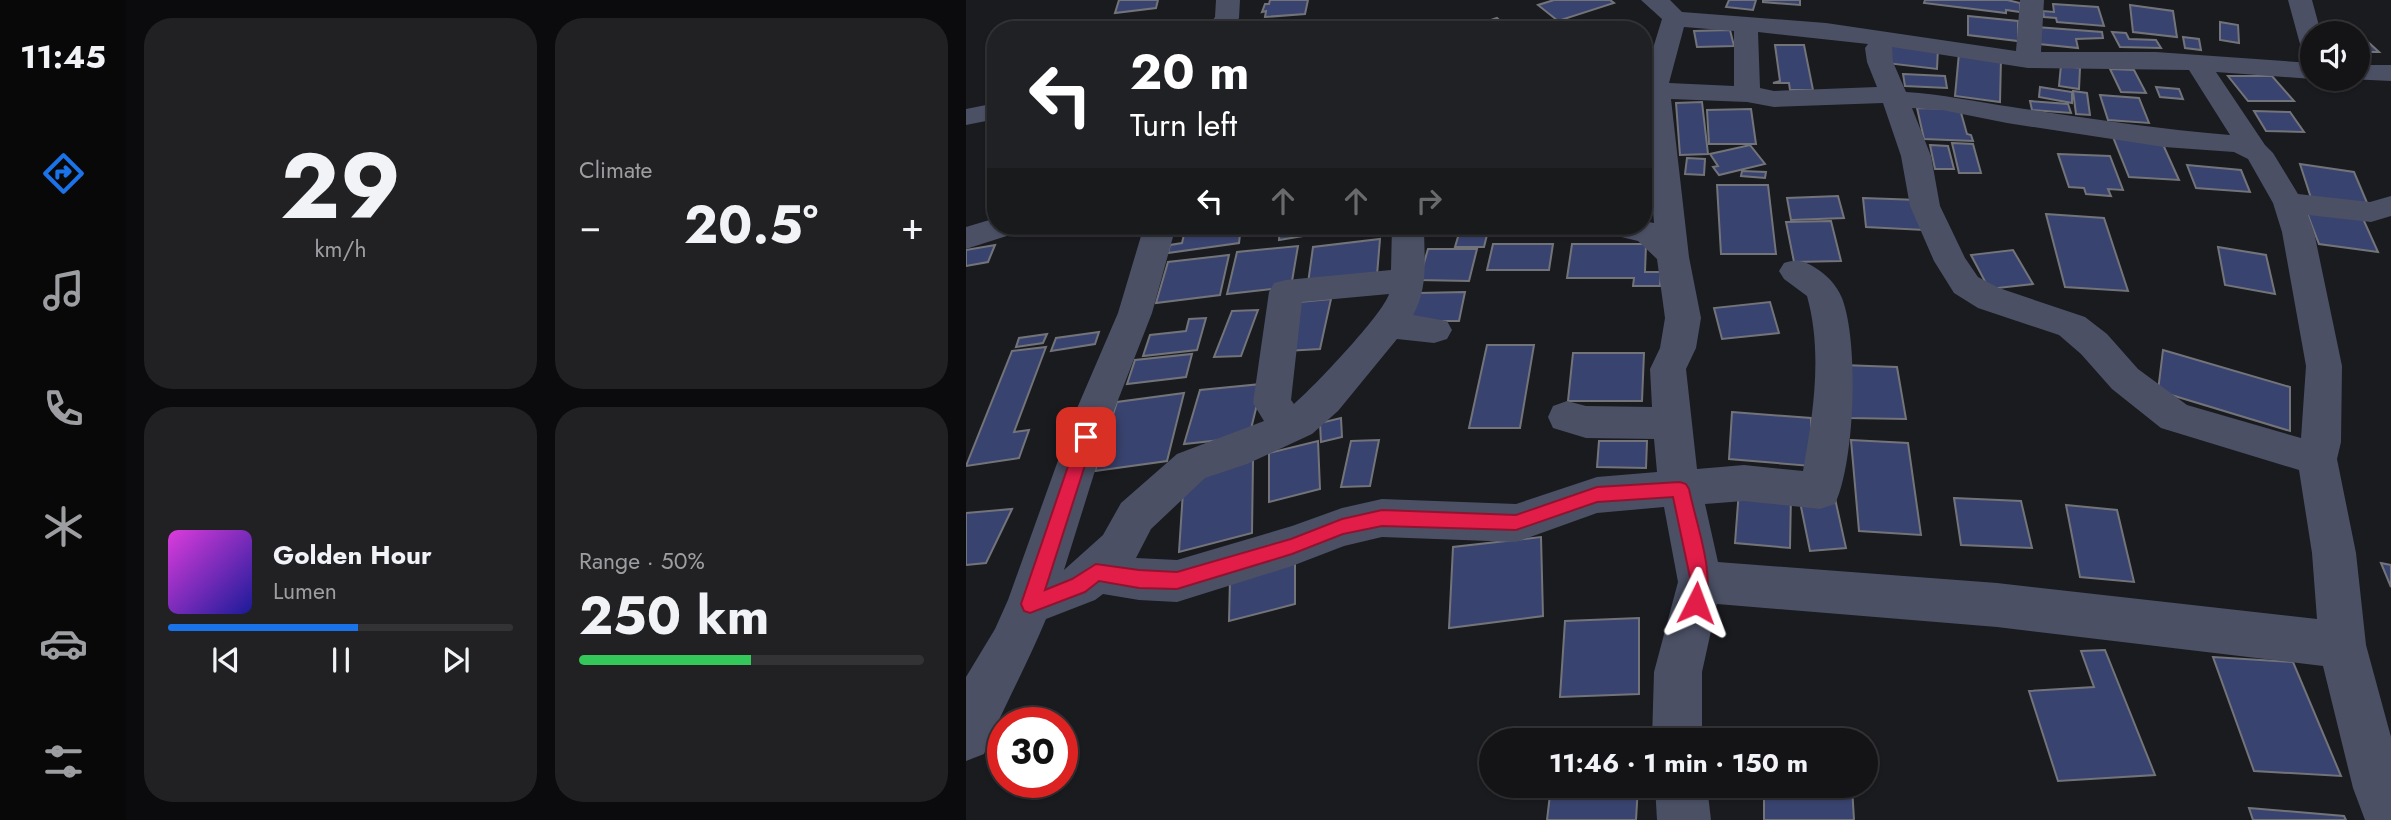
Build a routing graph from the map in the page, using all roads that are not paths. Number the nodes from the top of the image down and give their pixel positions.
1 (1228, 0) edge
2 (1653, 0) edge
3 (2032, 0) edge
4 (2300, 0) edge
5 (1674, 19) junction
6 (1224, 21) edge
7 (2306, 21) edge
8 (1746, 25) junction
9 (1885, 39) junction
10 (2028, 60) junction
11 (2197, 63) junction
12 (2300, 70) edge
13 (2370, 73) edge
14 (2391, 73) edge
15 (1659, 91) junction
16 (1747, 94) junction
17 (1895, 96) junction
18 (987, 113) edge
19 (966, 117) edge
20 (2252, 148) junction
21 (2288, 203) junction
22 (2391, 206) edge
23 (987, 232) edge
24 (1157, 235) edge
25 (1408, 235) edge
26 (1652, 235) edge
27 (966, 238) edge
28 (1673, 257) junction
29 (1796, 271) dead end
30 (1408, 280) junction
31 (1390, 325) junction
32 (1434, 330) dead end
33 (1567, 417) dead end
34 (1298, 423) junction
35 (1672, 423) junction
36 (2317, 459) junction
37 (1680, 489) junction
38 (1096, 572) junction
39 (1700, 582) junction
40 (1030, 604) junction
41 (2342, 645) junction
42 (1677, 728) edge
43 (966, 736) edge
44 (1682, 798) edge
45 (2387, 798) edge
46 (1684, 820) edge

1 - 6 street
2 - 5 street
3 - 10 street
4 - 7 street
5 - 8 street
5 - 15 street
8 - 9 street
8 - 16 street
9 - 10 street
9 - 17 street
10 - 11 street
11 - 12 street
11 - 20 street
13 - 14 street
15 - 16 street
15 - 28 street
16 - 17 street
17 - 20 street
17 - 36 street
18 - 19 street
20 - 21 street
21 - 22 street
21 - 36 street
23 - 27 street
24 - 40 street
25 - 30 street
26 - 28 street
28 - 35 street
29 - 37 street
30 - 31 street
30 - 34 street
31 - 32 street
31 - 34 street
33 - 35 street
34 - 38 street
35 - 37 street
36 - 41 street
37 - 38 street
37 - 39 street
38 - 40 street
39 - 41 street
39 - 42 street
40 - 43 street
41 - 45 street
44 - 46 street

